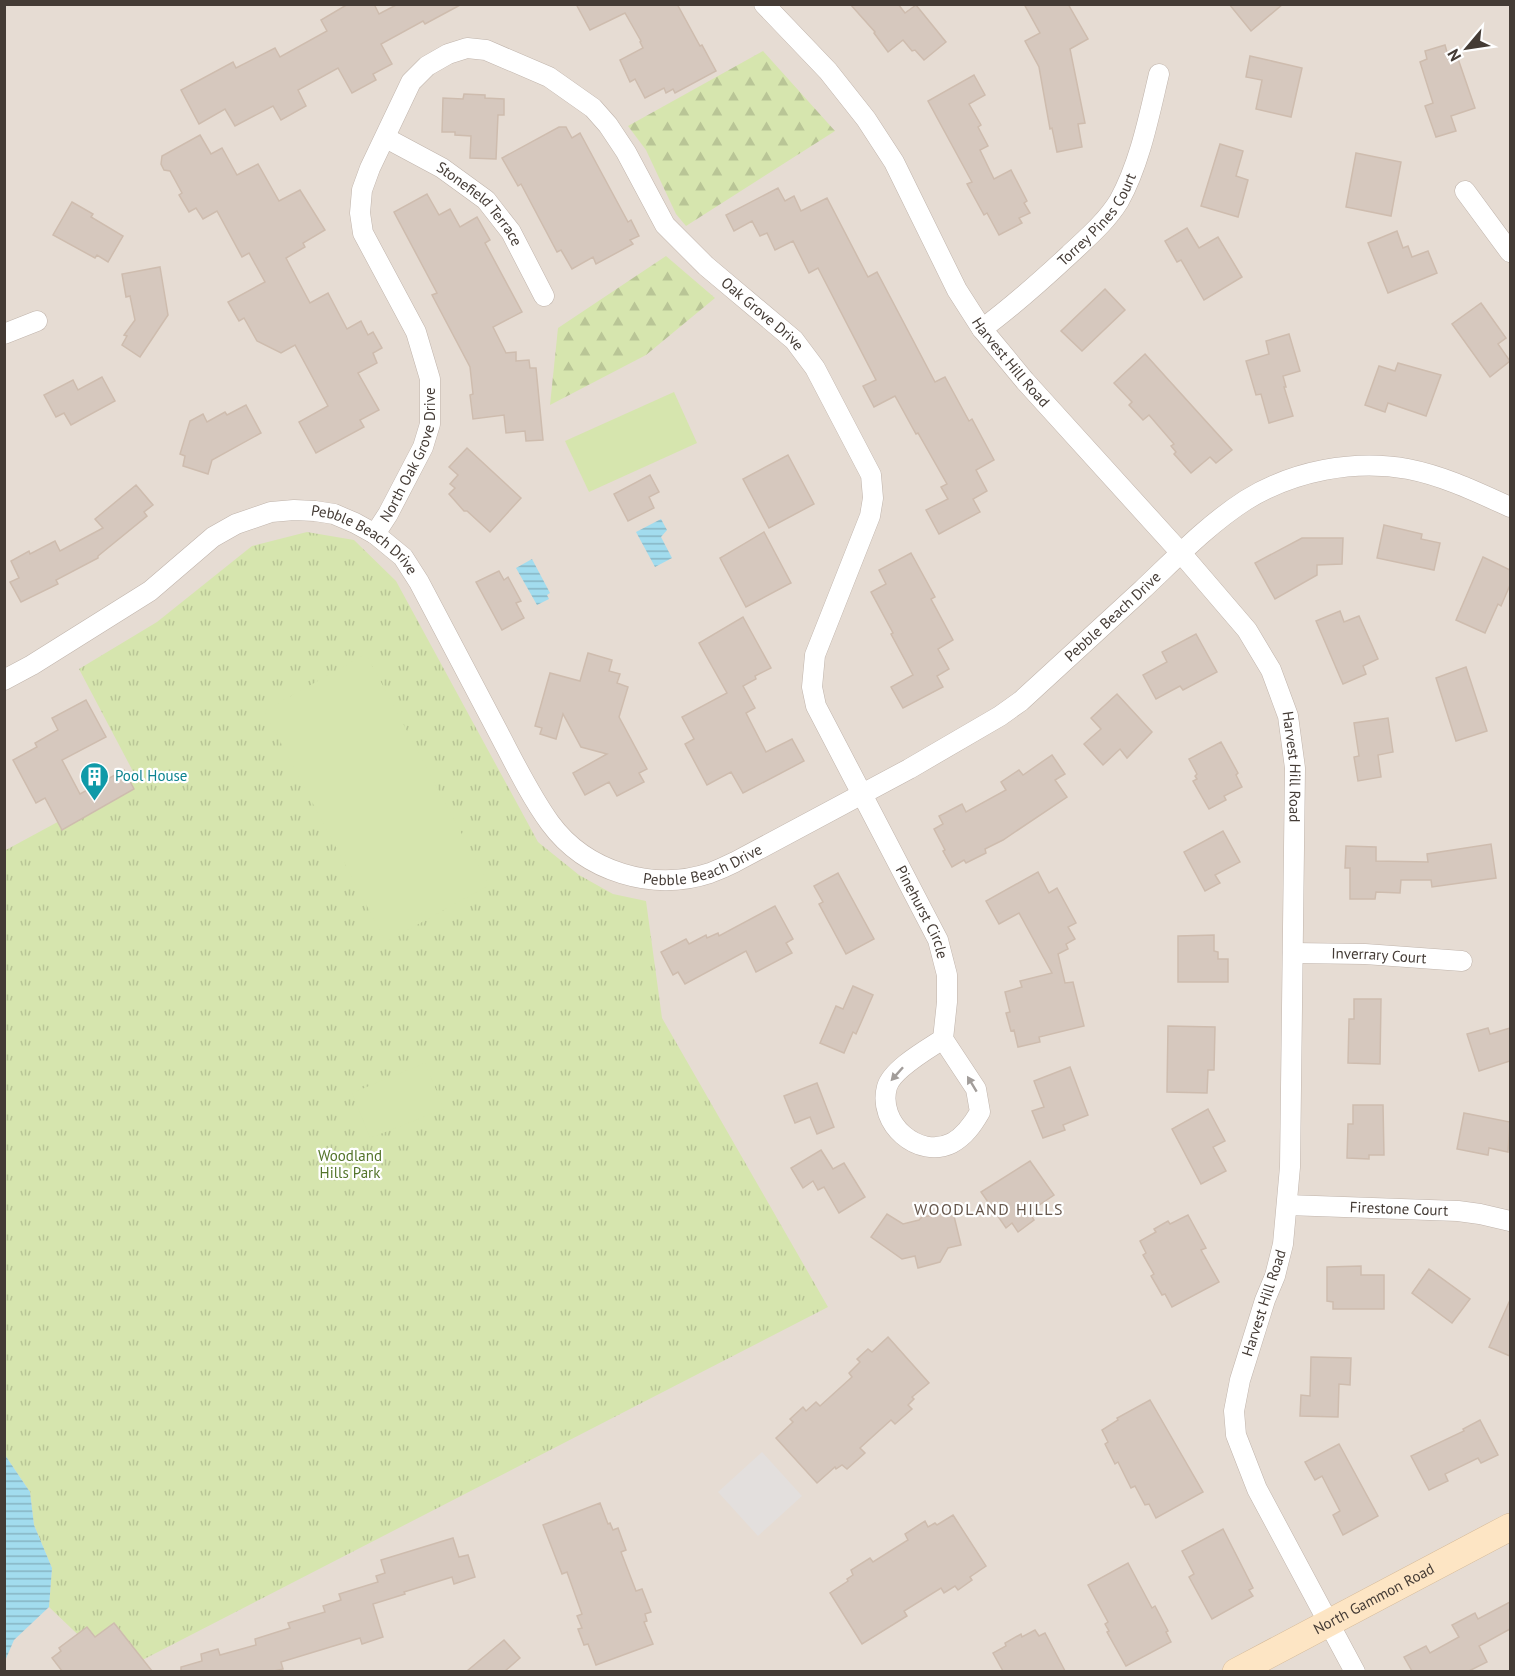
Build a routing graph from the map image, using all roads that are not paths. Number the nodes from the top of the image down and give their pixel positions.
1 (764, 4) edge
2 (1159, 74) dead end
3 (386, 138) junction
4 (1465, 191) dead end
5 (1510, 252) edge
6 (544, 296) dead end
7 (37, 321) dead end
8 (982, 329) junction
9 (4, 334) edge
10 (1510, 507) edge
11 (375, 534) junction
12 (1181, 553) junction
13 (4, 680) edge
14 (863, 794) junction
15 (1293, 953) junction
16 (1462, 961) dead end
17 (943, 1039) junction
18 (1287, 1205) junction
19 (1510, 1221) edge
20 (1510, 1527) edge
21 (1329, 1623) junction
22 (1236, 1671) edge
23 (1354, 1671) edge

1 - 8 street, Harvest Hill Road
2 - 8 street, Torrey Pines Court
3 - 6 street, Stonefield Terrace
3 - 11 street, North Oak Grove Drive
3 - 14 street, Oak Grove Drive
4 - 5 street
7 - 9 street
8 - 12 street, Harvest Hill Road
10 - 12 street, Pebble Beach Drive
11 - 13 street, Pebble Beach Drive
11 - 14 street, Pebble Beach Drive
12 - 14 street, Pebble Beach Drive
12 - 15 street, Harvest Hill Road
14 - 17 street, Pinehurst Circle
15 - 16 street, Inverrary Court
15 - 18 street, Harvest Hill Road
17 -> 17 street
18 - 19 street, Firestone Court
18 - 21 street, Harvest Hill Road
20 - 21 main road, North Gammon Road
21 - 22 main road, North Gammon Road
21 - 23 street, Harvest Hill Road

